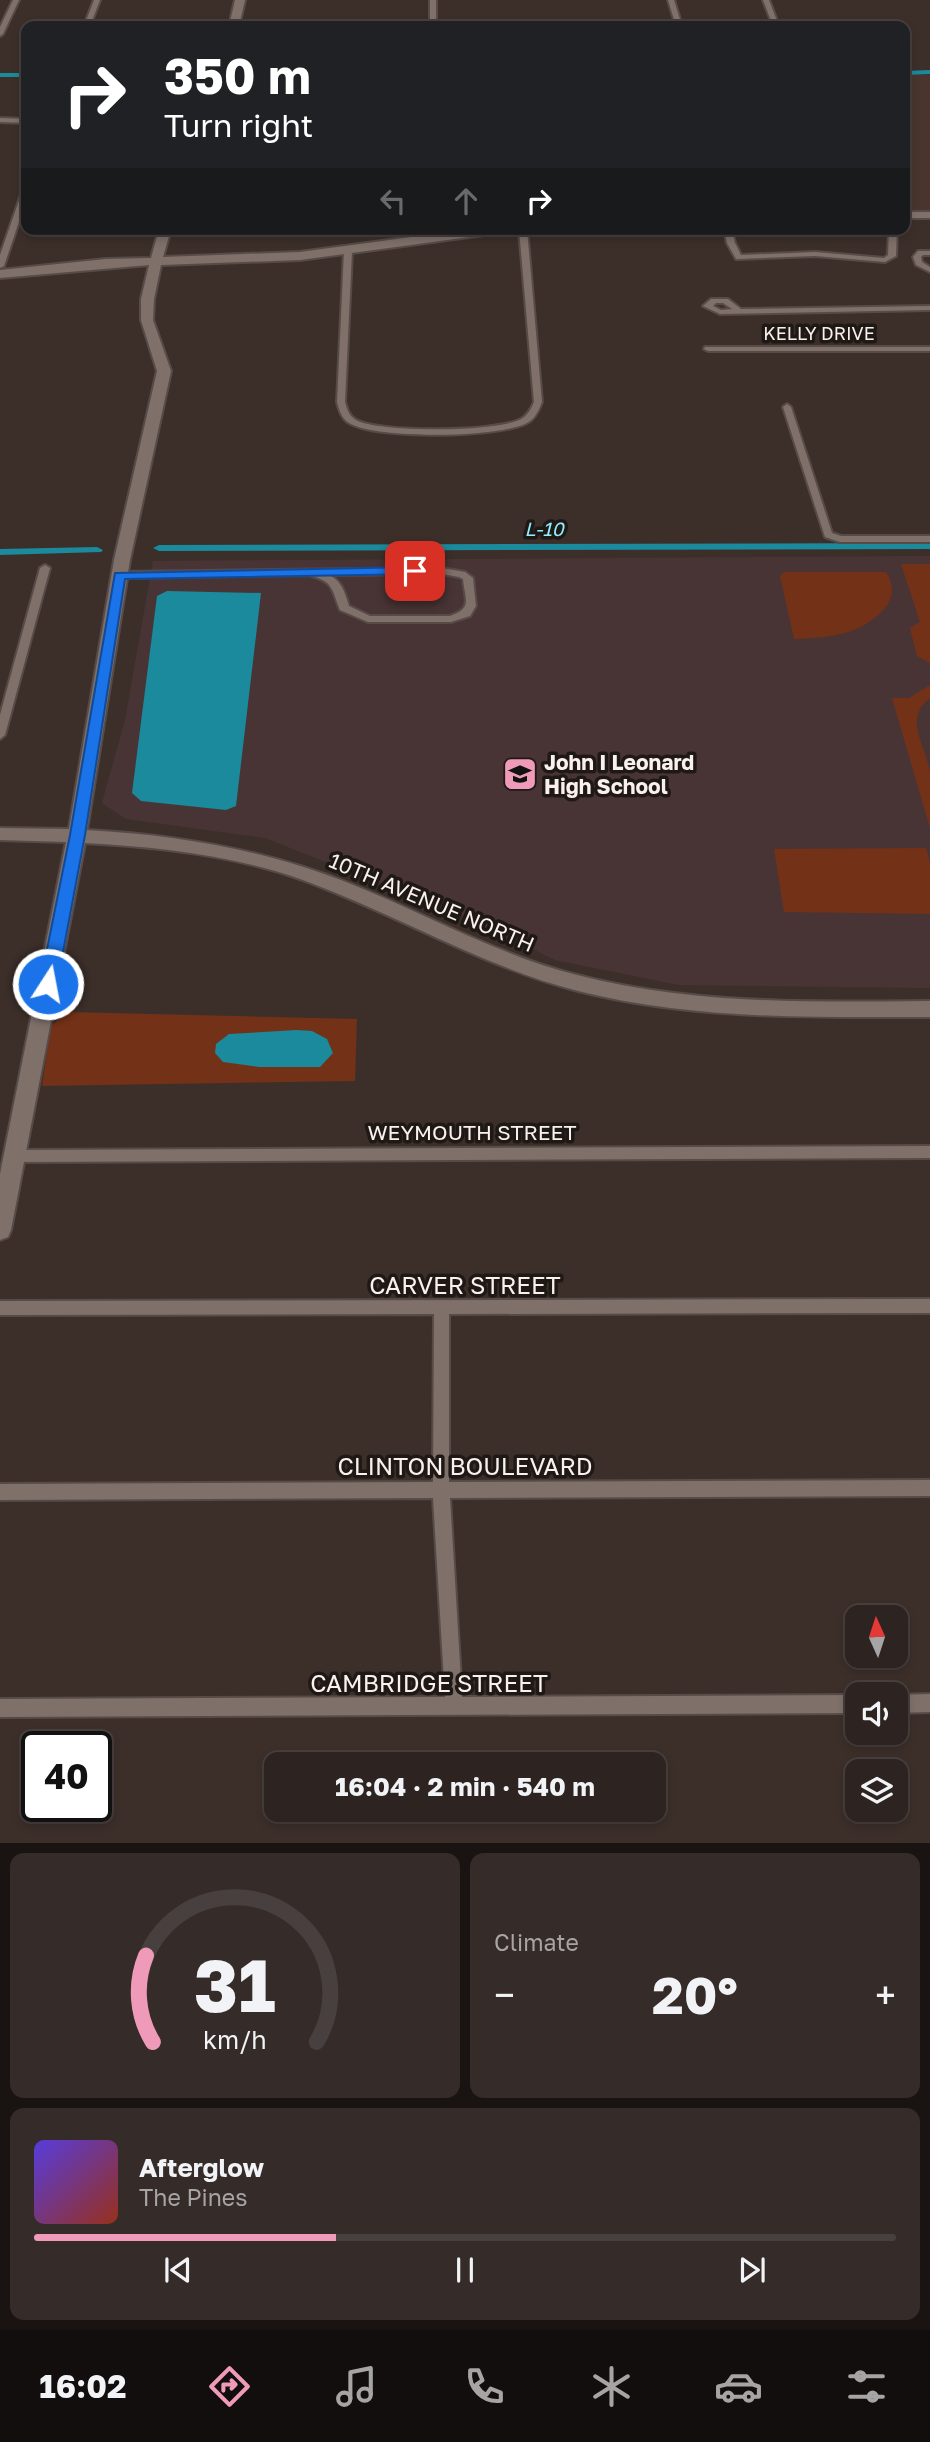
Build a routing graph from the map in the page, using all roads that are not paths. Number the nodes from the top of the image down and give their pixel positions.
1 (16, 0) edge
2 (97, 0) edge
3 (240, 0) edge
4 (433, 0) edge
5 (671, 0) edge
6 (766, 0) edge
7 (89, 21) edge
8 (235, 21) edge
9 (433, 21) edge
10 (677, 21) edge
11 (774, 21) edge
12 (0, 34) edge
13 (0, 120) edge
14 (21, 121) edge
15 (21, 205) edge
16 (910, 215) edge
17 (930, 215) edge
18 (910, 221) edge
19 (930, 221) edge
20 (164, 235) edge
21 (458, 235) edge
22 (524, 235) edge
23 (725, 235) edge
24 (729, 235) edge
25 (891, 235) edge
26 (730, 240) junction
27 (348, 251) junction
28 (925, 253) edge
29 (158, 261) junction
30 (0, 266) edge
31 (930, 270) edge
32 (0, 274) edge
33 (930, 308) edge
34 (738, 310) dead end
35 (930, 348) edge
36 (708, 349) dead end
37 (788, 407) dead end
38 (930, 539) edge
39 (45, 568) dead end
40 (121, 568) junction
41 (309, 572) junction
42 (0, 735) edge
43 (0, 834) edge
44 (77, 835) junction
45 (930, 1009) edge
46 (930, 1152) edge
47 (15, 1156) junction
48 (0, 1230) edge
49 (930, 1306) edge
50 (442, 1307) junction
51 (0, 1308) edge
52 (930, 1489) edge
53 (441, 1490) junction
54 (0, 1492) edge
55 (930, 1703) edge
56 (845, 1704) edge
57 (908, 1704) edge
58 (454, 1706) junction
59 (0, 1708) edge

1 - 12 street
2 - 7 street
3 - 8 street
4 - 9 street
5 - 10 street
6 - 11 street
13 - 14 street
15 - 30 street
16 - 17 street
18 - 19 street
20 - 29 street
21 - 27 street
22 - 27 street
23 - 26 street
24 - 26 street
25 - 26 street
27 - 29 street
28 - 31 street
29 - 32 street
29 - 40 street
33 - 34 street
35 - 36 street, KELLY DRIVE
37 - 38 street
39 - 42 street
40 - 41 street
40 - 44 street
41 - 41 street
43 - 44 street, 10TH AVENUE NORTH
44 - 45 street, 10TH AVENUE NORTH
44 - 47 street
46 - 47 street, WEYMOUTH STREET
47 - 48 street
49 - 50 street, CARVER STREET
50 - 51 street, CARVER STREET
50 - 53 street
52 - 53 street, CLINTON BOULEVARD
53 - 54 street, CLINTON BOULEVARD
53 - 58 street
55 - 57 street
56 - 58 street, CAMBRIDGE STREET
58 - 59 street, CAMBRIDGE STREET

